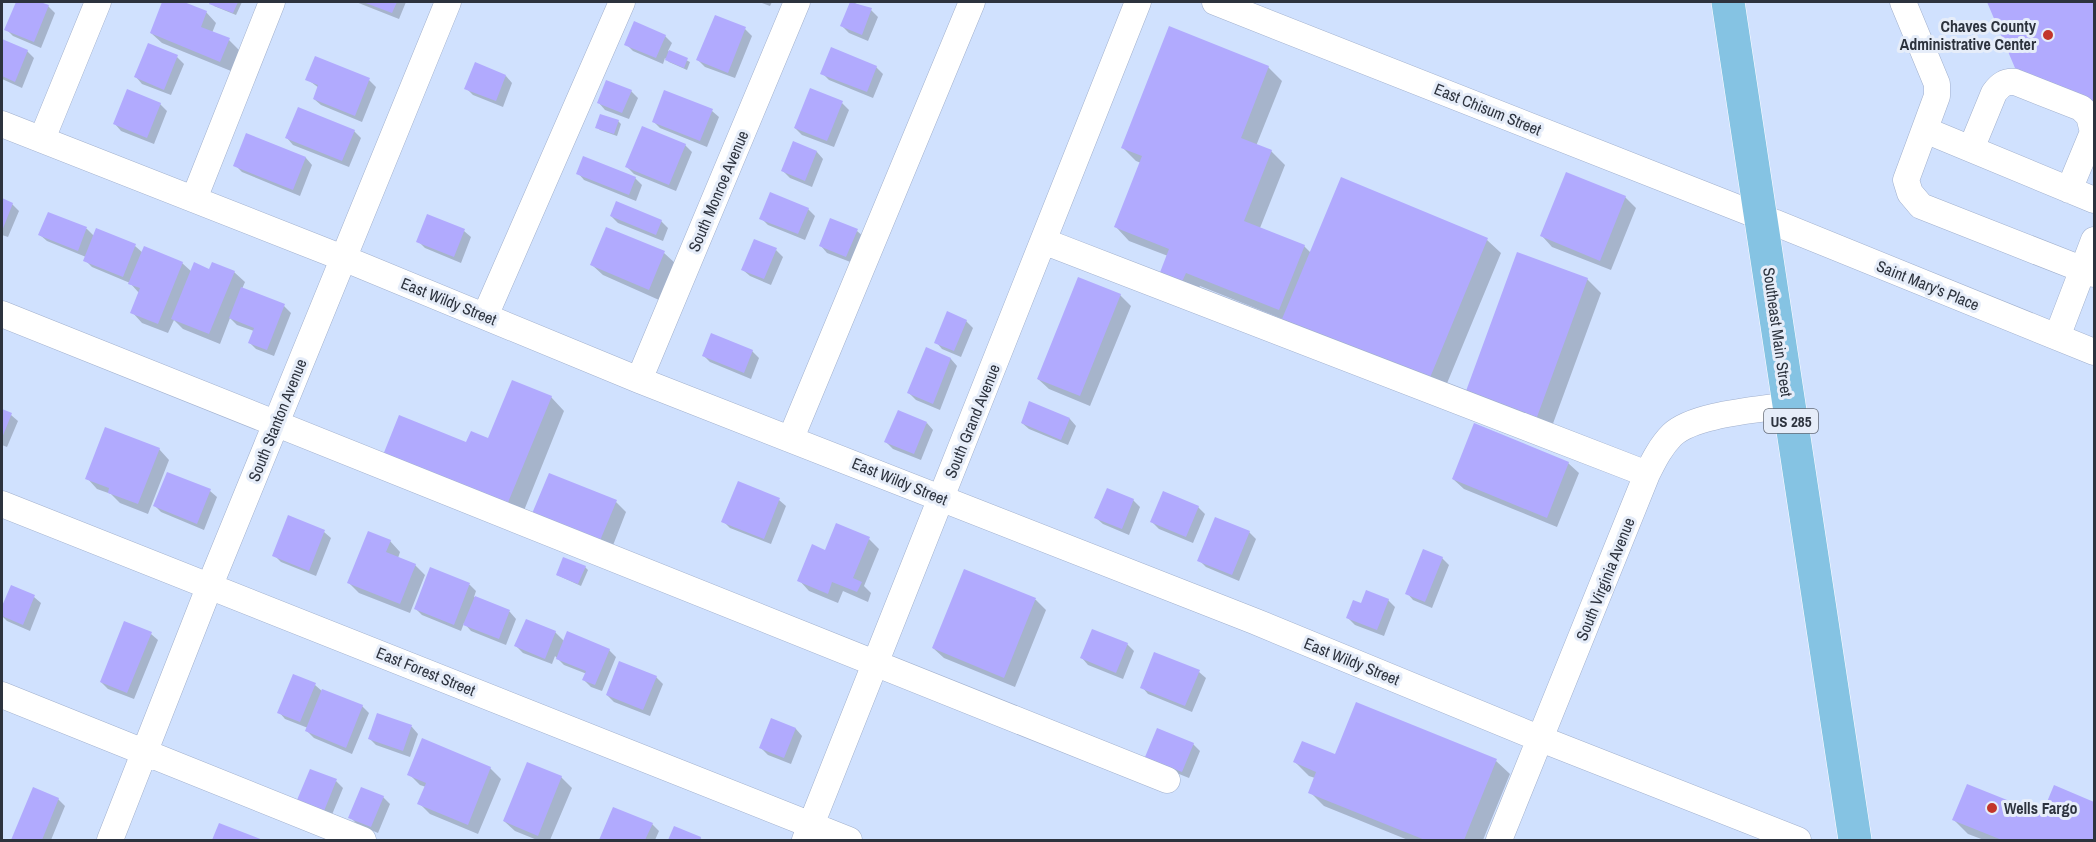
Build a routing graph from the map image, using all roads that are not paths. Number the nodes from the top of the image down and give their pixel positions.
1 (98, 2) edge
2 (272, 2) edge
3 (448, 2) edge
4 (622, 2) edge
5 (796, 2) edge
6 (972, 2) edge
7 (1138, 2) edge
8 (1215, 2) edge
9 (1728, 2) edge
10 (1903, 2) edge
11 (2, 124) edge
12 (1925, 130) junction
13 (42, 140) junction
14 (1971, 149) junction
15 (2069, 190) junction
16 (194, 199) junction
17 (2094, 201) edge
18 (1761, 217) junction
19 (2094, 240) edge
20 (1043, 241) junction
21 (343, 258) junction
22 (2089, 272) edge
23 (2, 314) edge
24 (485, 316) junction
25 (2057, 337) junction
26 (2094, 352) edge
27 (639, 380) junction
28 (1789, 405) junction
29 (275, 424) junction
30 (791, 438) junction
31 (1647, 474) junction
32 (941, 498) junction
33 (2, 504) edge
34 (210, 585) junction
35 (876, 664) junction
36 (2, 695) edge
37 (1541, 739) junction
38 (144, 753) junction
39 (1167, 780) dead end
40 (808, 832) edge
41 (110, 840) edge
42 (363, 840) edge
43 (849, 840) edge
44 (1499, 840) edge
45 (1798, 840) edge
46 (1855, 840) edge

1 - 13 street
2 - 16 street
3 - 21 street, South Stanton Avenue
4 - 24 street
5 - 27 street, South Monroe Avenue
6 - 30 street
7 - 20 street, South Grand Avenue
8 - 18 street, East Chisum Street
9 - 18 main road, Southeast Main Street / US 285
10 - 12 street
11 - 13 street, East Wildy Street
12 - 14 street
12 - 22 street
13 - 16 street, East Wildy Street
14 - 15 street
14 - 15 street
15 - 17 street
16 - 21 street, East Wildy Street
18 - 25 street, Saint Mary's Place
18 - 28 main road, Southeast Main Street / US 285
19 - 22 street
20 - 31 street
20 - 32 street, South Grand Avenue
21 - 24 street, East Wildy Street
21 - 29 street, South Stanton Avenue
22 - 25 street
23 - 29 street
24 - 27 street, East Wildy Street
25 - 26 street, Saint Mary's Place
27 - 30 street, East Wildy Street
28 - 31 street, South Virginia Avenue
28 - 46 main road, Southeast Main Street / US 285
29 - 34 street, South Stanton Avenue
29 - 35 street
30 - 32 street, East Wildy Street
31 - 37 street, South Virginia Avenue
32 - 35 street, South Grand Avenue
32 - 37 street, East Wildy Street
33 - 34 street, East Forest Street
34 - 38 street, South Stanton Avenue
34 - 40 street, East Forest Street
35 - 39 street
35 - 40 street, South Grand Avenue
36 - 38 street
37 - 44 street, South Virginia Avenue
37 - 45 street, East Wildy Street
38 - 41 street, South Stanton Avenue
38 - 42 street
40 - 43 street, East Forest Street

